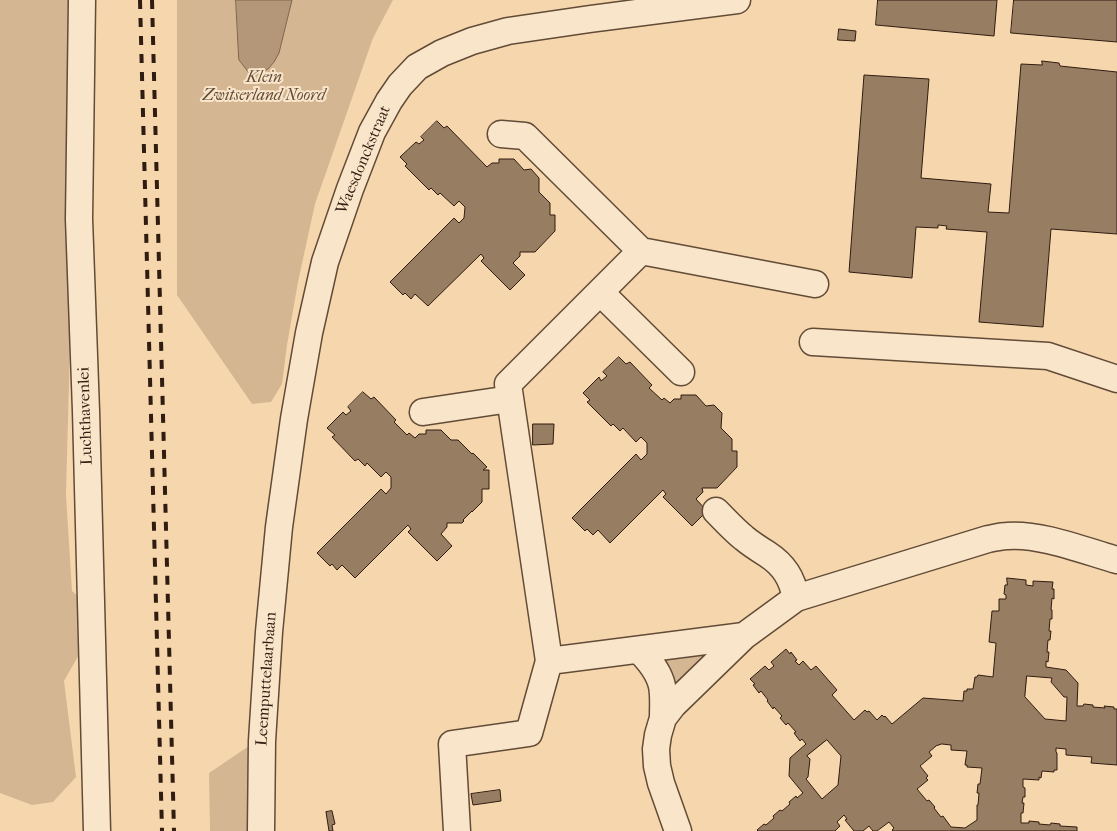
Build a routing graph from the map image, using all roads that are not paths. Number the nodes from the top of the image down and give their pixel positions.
1 (82, 0) edge
2 (737, 0) edge
3 (502, 134) dead end
4 (640, 251) junction
5 (815, 284) dead end
6 (600, 292) junction
7 (812, 342) dead end
8 (681, 372) dead end
9 (1117, 379) edge
10 (510, 399) junction
11 (422, 412) dead end
12 (716, 510) dead end
13 (279, 527) joint
14 (1117, 560) edge
15 (796, 598) junction
16 (744, 636) junction
17 (639, 650) junction
18 (549, 661) junction
19 (664, 718) junction
20 (97, 831) edge
21 (261, 831) edge
22 (457, 831) edge
23 (678, 831) edge

1 - 20 street, Luchthavenlei
2 - 13 street, Waesdonckstraat
3 - 4 street
4 - 5 street
4 - 6 street
6 - 8 street
6 - 10 street
7 - 9 street
10 - 11 street
10 - 18 street
12 - 15 street
13 - 21 street, Leemputtelaarbaan
14 - 15 street
15 - 16 street
16 - 17 street
16 - 19 street
17 - 18 street
17 - 19 street
18 - 22 street
19 - 23 street

